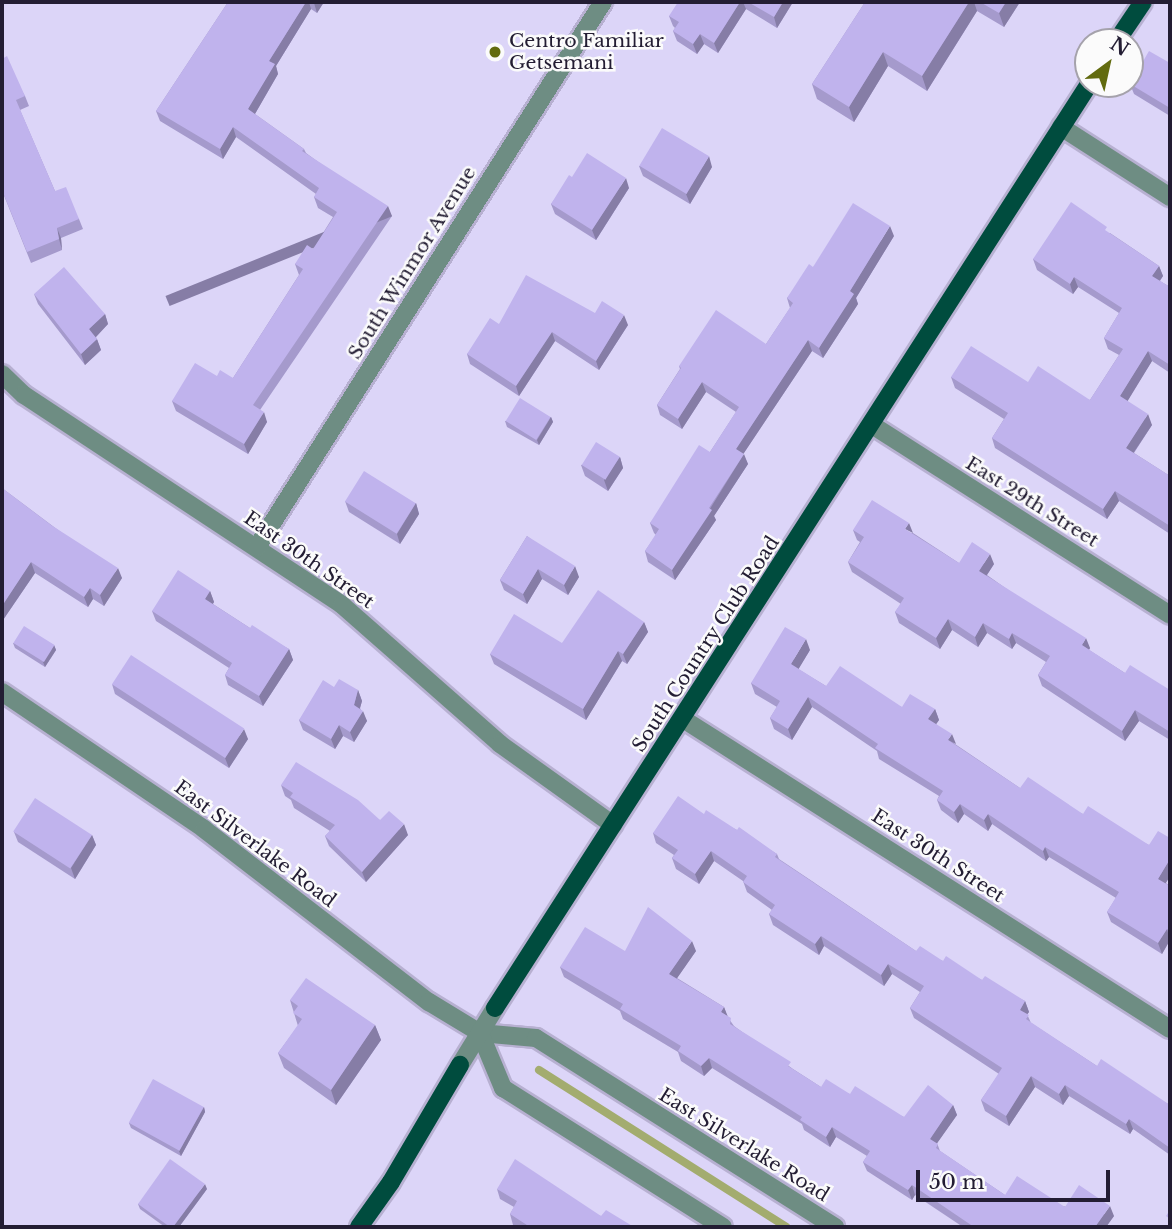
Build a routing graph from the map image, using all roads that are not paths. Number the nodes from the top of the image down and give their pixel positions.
1 (603, 2) edge
2 (1143, 2) edge
3 (1125, 28) edge
4 (1080, 98) edge
5 (1060, 127) junction
6 (1170, 197) edge
7 (2, 374) edge
8 (872, 425) junction
9 (257, 547) junction
10 (1170, 615) edge
11 (2, 691) edge
12 (683, 719) junction
13 (612, 825) junction
14 (495, 1008) joint
15 (1170, 1029) edge
16 (480, 1033) junction
17 (460, 1065) joint
18 (359, 1227) edge
19 (723, 1227) edge
20 (835, 1227) edge

1 - 9 street, South Winmor Avenue
2 - 3 main road
4 - 5 main road, South Country Club Road
5 - 6 street
5 - 8 main road, South Country Club Road
7 - 9 street, East 30th Street
8 - 10 street, East 29th Street
8 - 12 main road, South Country Club Road
9 - 13 street, East 30th Street
11 - 16 street, East Silverlake Road
12 - 13 main road, South Country Club Road
12 - 15 street, East 30th Street
13 - 14 main road, South Country Club Road
14 - 16 street, South Country Club Road
16 - 17 street, South Country Club Road
16 - 19 street
16 - 20 street, East Silverlake Road
17 - 18 main road, South Country Club Road

